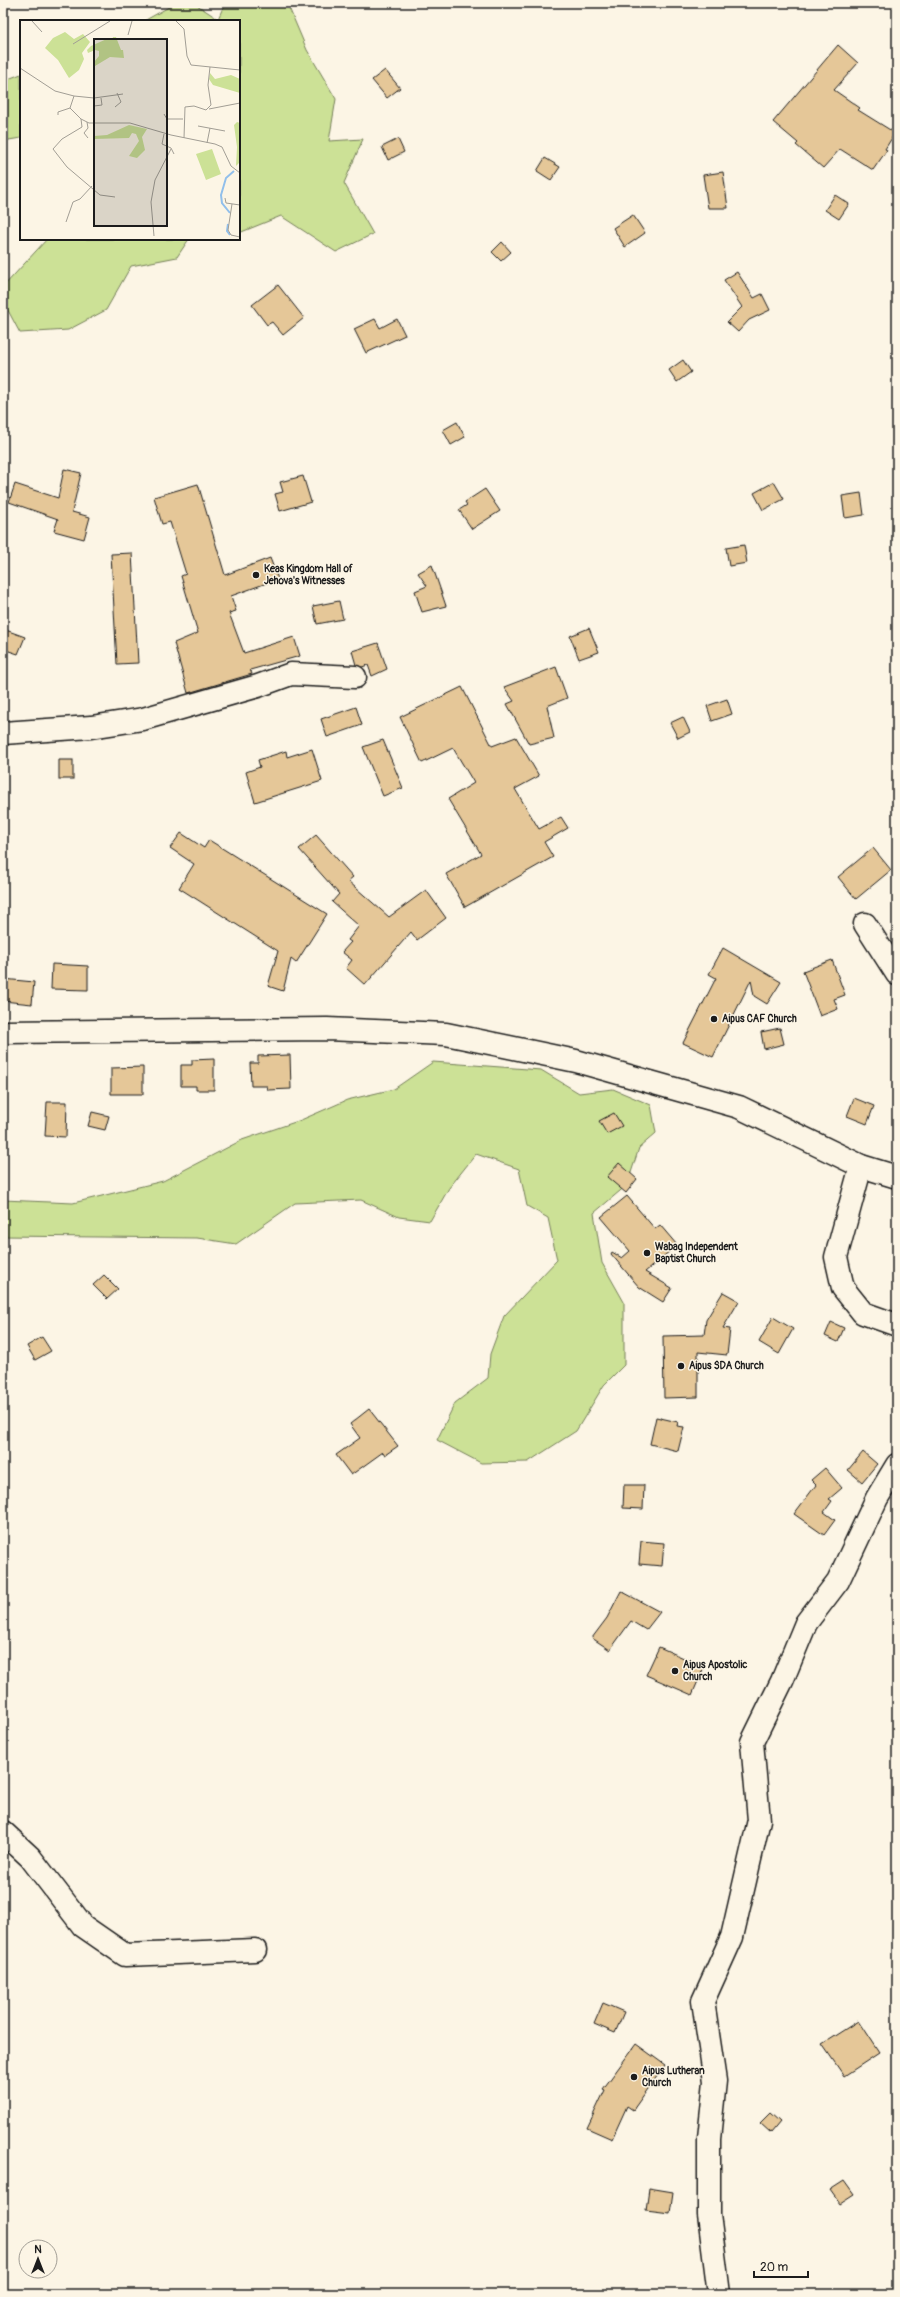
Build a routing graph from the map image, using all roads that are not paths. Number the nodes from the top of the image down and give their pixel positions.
1 (355, 677) dead end
2 (3, 733) edge
3 (865, 924) dead end
4 (897, 974) edge
5 (3, 1032) edge
6 (861, 1166) junction
7 (897, 1176) edge
8 (897, 1325) edge
9 (897, 1465) edge
10 (3, 1832) edge
11 (255, 1950) dead end
12 (719, 2294) edge

1 - 2 street
3 - 4 street
5 - 6 street
6 - 7 street
6 - 8 street
9 - 12 street
10 - 11 street

